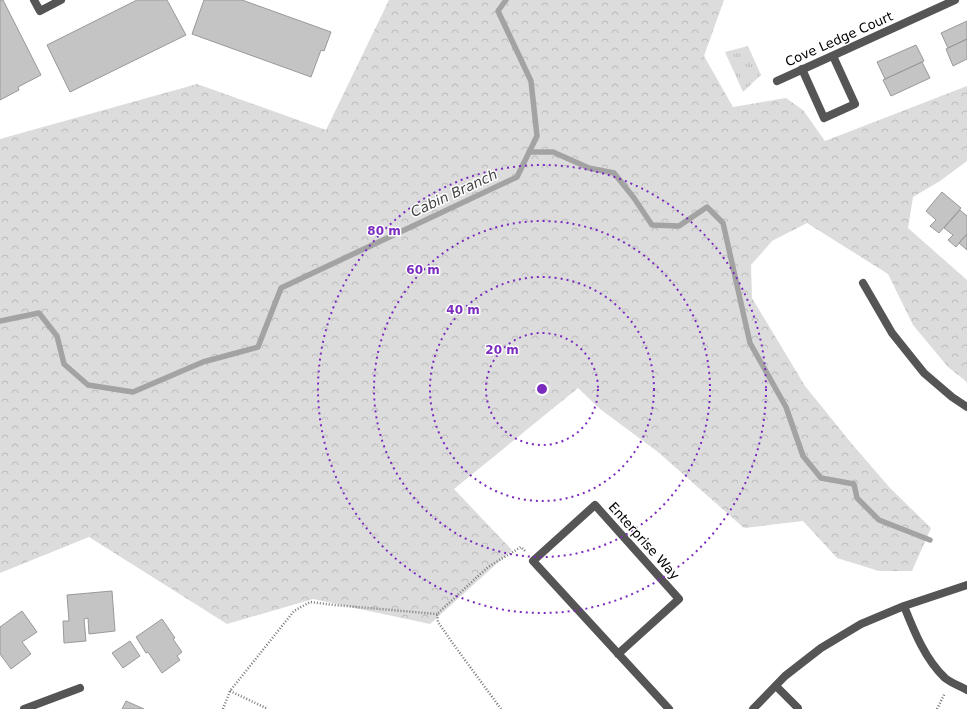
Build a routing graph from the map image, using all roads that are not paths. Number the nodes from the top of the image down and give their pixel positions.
1 (34, 0) edge
2 (61, 0) edge
3 (954, 0) edge
4 (833, 56) junction
5 (802, 70) junction
6 (777, 81) dead end
7 (864, 283) dead end
8 (967, 407) edge
9 (967, 585) edge
10 (904, 606) junction
11 (618, 654) junction
12 (776, 686) junction
13 (80, 688) dead end
14 (967, 690) edge
15 (24, 709) edge
16 (669, 709) edge
17 (753, 709) edge
18 (798, 709) edge

1 - 2 street
3 - 4 street, Cove Ledge Court
4 - 5 street, Cove Ledge Court
4 - 5 street
5 - 6 street, Cove Ledge Court
7 - 8 street
9 - 10 street
10 - 12 street
10 - 14 street
11 - 11 street, Enterprise Way
11 - 16 street
12 - 17 street
12 - 18 street
13 - 15 street

